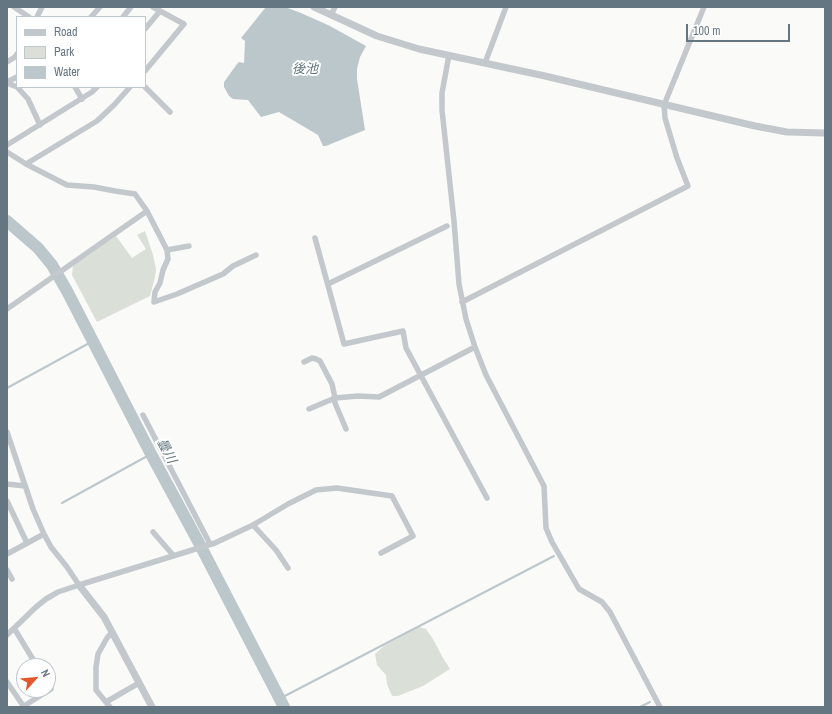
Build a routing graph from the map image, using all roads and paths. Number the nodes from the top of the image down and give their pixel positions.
1 (14, 7) edge
2 (42, 7) edge
3 (100, 7) edge
4 (131, 7) edge
5 (153, 7) edge
6 (314, 7) edge
7 (335, 7) edge
8 (506, 7) edge
9 (704, 7) edge
10 (160, 11) junction
11 (331, 15) junction
12 (28, 16) edge
13 (40, 16) edge
14 (92, 16) edge
15 (124, 16) edge
16 (146, 28) edge
17 (449, 55) junction
18 (16, 56) edge
19 (7, 62) edge
20 (485, 63) junction
21 (146, 70) edge
22 (16, 78) edge
23 (7, 82) edge
24 (16, 86) edge
25 (18, 88) edge
26 (76, 88) edge
27 (96, 88) edge
28 (129, 88) edge
29 (146, 88) edge
30 (82, 99) junction
31 (664, 105) junction
32 (170, 112) dead end
33 (40, 125) junction
34 (825, 133) edge
35 (7, 145) edge
36 (7, 152) edge
37 (26, 164) junction
38 (147, 211) junction
39 (447, 226) dead end
40 (315, 238) dead end
41 (189, 246) dead end
42 (167, 250) junction
43 (256, 255) dead end
44 (328, 284) junction
45 (462, 302) junction
46 (7, 309) edge
47 (475, 347) junction
48 (304, 362) dead end
49 (420, 375) junction
50 (335, 398) junction
51 (309, 409) dead end
52 (143, 415) dead end
53 (346, 429) dead end
54 (7, 432) edge
55 (7, 485) edge
56 (25, 486) junction
57 (487, 498) dead end
58 (7, 501) edge
59 (253, 526) junction
60 (153, 532) dead end
61 (44, 534) junction
62 (27, 543) junction
63 (209, 544) junction
64 (381, 553) dead end
65 (7, 554) edge
66 (173, 555) junction
67 (288, 568) dead end
68 (7, 570) edge
69 (12, 579) dead end
70 (79, 585) junction
71 (14, 628) junction
72 (112, 632) junction
73 (7, 635) edge
74 (32, 658) edge
75 (7, 682) edge
76 (139, 683) junction
77 (38, 698) edge
78 (106, 702) junction
79 (24, 707) edge
80 (110, 707) edge
81 (152, 707) edge
82 (660, 707) edge

1 - 12 street
2 - 13 street
3 - 14 street
4 - 15 street
5 - 10 street
6 - 11 street
7 - 11 street
8 - 20 street
9 - 31 street
10 - 16 street
10 - 21 street
11 - 17 street
17 - 20 street
17 - 45 street
18 - 19 street
20 - 31 street
22 - 23 street
23 - 24 street
25 - 33 street
26 - 30 street
27 - 30 street
28 - 37 street
29 - 32 street
30 - 33 street
31 - 34 street
31 - 45 street
33 - 35 street
36 - 37 street
37 - 38 street
38 - 42 street
38 - 46 street
39 - 44 street
40 - 44 street
41 - 42 street
42 - 43 street
44 - 49 street
45 - 47 street
47 - 49 street
47 - 82 street
48 - 50 street
49 - 50 street
49 - 57 street
50 - 51 street
50 - 53 street
52 - 63 street
54 - 56 street
55 - 56 street
56 - 61 street
58 - 62 street
59 - 63 street
59 - 64 street
59 - 67 street
60 - 66 street
61 - 62 street
61 - 70 street
62 - 65 street
63 - 66 street
66 - 70 street
68 - 69 street
70 - 71 street
70 - 72 street
71 - 73 street
71 - 74 street
72 - 76 street
72 - 78 street
75 - 79 street
76 - 78 street
76 - 81 street
77 - 79 street
78 - 80 street

